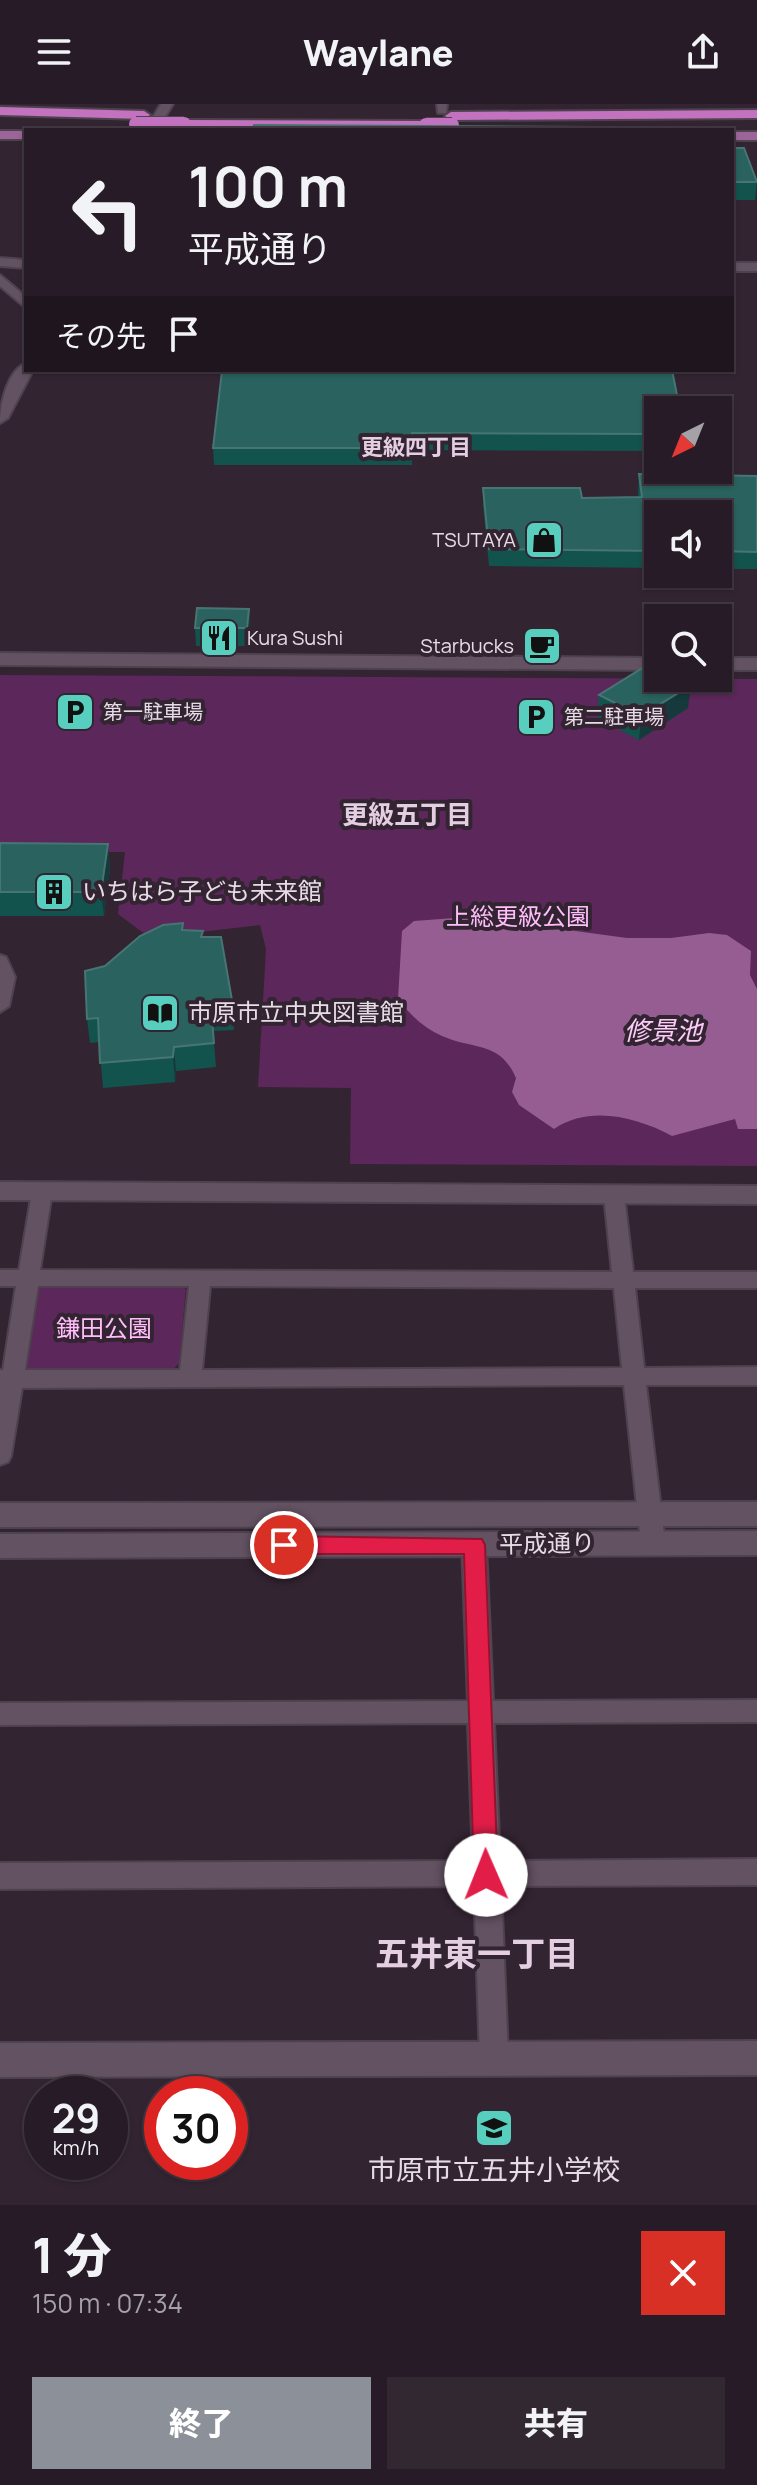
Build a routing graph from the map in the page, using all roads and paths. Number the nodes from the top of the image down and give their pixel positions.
1 (164, 108) edge
2 (0, 111) edge
3 (447, 114) edge
4 (757, 114) edge
5 (140, 119) junction
6 (0, 121) edge
7 (757, 123) edge
8 (152, 128) edge
9 (0, 135) edge
10 (24, 135) edge
11 (734, 136) edge
12 (757, 136) edge
13 (0, 262) edge
14 (24, 264) edge
15 (734, 267) edge
16 (757, 267) edge
17 (0, 279) edge
18 (24, 302) edge
19 (24, 372) edge
20 (0, 418) edge
21 (0, 659) edge
22 (644, 664) edge
23 (732, 664) edge
24 (757, 664) edge
25 (0, 961) edge
26 (0, 1006) edge
27 (0, 1191) edge
28 (42, 1192) junction
29 (614, 1195) junction
30 (757, 1195) edge
31 (0, 1278) edge
32 (28, 1278) junction
33 (200, 1279) junction
34 (624, 1279) junction
35 (757, 1280) edge
36 (635, 1376) junction
37 (757, 1376) edge
38 (190, 1378) junction
39 (6, 1379) edge
40 (0, 1456) edge
41 (649, 1514) junction
42 (757, 1514) edge
43 (0, 1515) edge
44 (653, 1543) junction
45 (757, 1543) edge
46 (474, 1545) junction
47 (0, 1546) edge
48 (482, 1711) junction
49 (757, 1711) edge
50 (0, 1714) edge
51 (757, 1872) edge
52 (486, 1875) junction
53 (0, 1876) edge
54 (494, 2058) junction
55 (757, 2058) edge
56 (0, 2060) edge

1 - 8 street
2 - 5 highway
3 - 4 highway
3 - 5 highway, bridge
3 - 7 highway
5 - 6 highway
9 - 10 main road
11 - 12 main road
13 - 14 street
15 - 16 street
17 - 18 street
19 - 20 street
21 - 22 street
23 - 24 street
25 - 26 street
27 - 28 street
28 - 29 street
28 - 32 street
29 - 30 street
29 - 34 street
31 - 32 street
32 - 33 street
32 - 39 street
33 - 34 street
33 - 38 street
34 - 35 street
34 - 36 street
36 - 37 street
36 - 38 street
36 - 41 street
38 - 39 street
39 - 40 street
41 - 42 street, 平成通り
41 - 43 street, 平成通り
41 - 44 street
44 - 45 street, 平成通り
44 - 46 street, 平成通り
46 - 47 street, 平成通り
46 - 48 street
48 - 49 street
48 - 50 street
48 - 52 street
51 - 52 street
52 - 53 street
52 - 54 street
54 - 55 street
54 - 56 street

